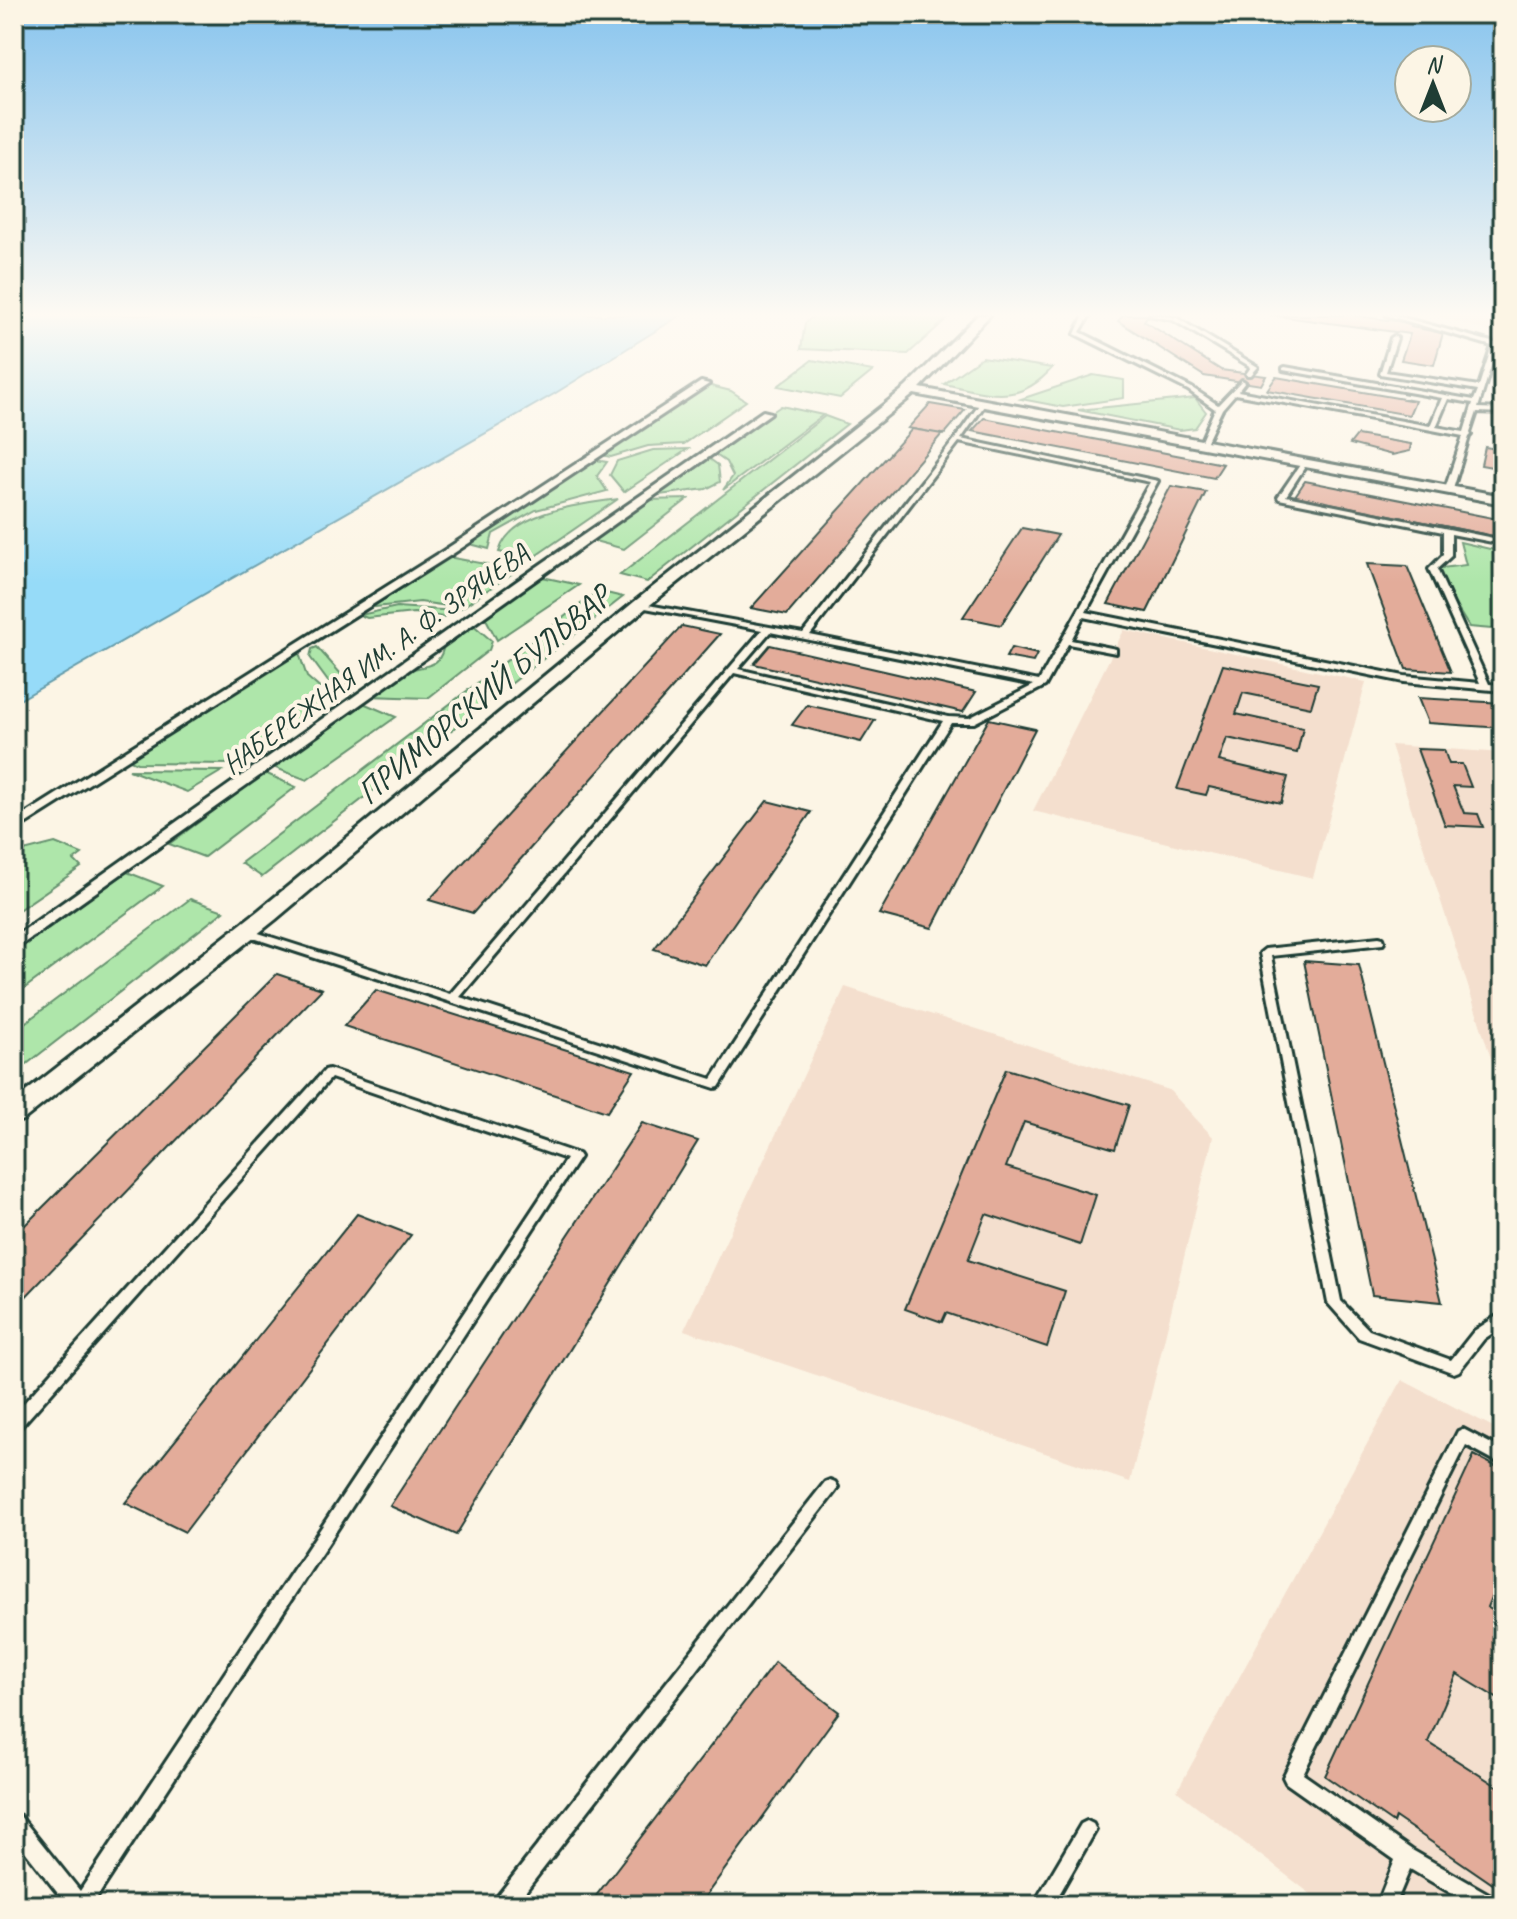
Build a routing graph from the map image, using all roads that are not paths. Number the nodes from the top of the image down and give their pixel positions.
1 (673, 405) edge
2 (893, 405) edge
3 (982, 405) edge
4 (992, 405) edge
5 (1214, 405) edge
6 (1222, 405) edge
7 (1302, 405) edge
8 (1443, 405) edge
9 (1472, 405) edge
10 (1477, 406) junction
11 (1219, 408) junction
12 (1503, 411) edge
13 (766, 413) dead end
14 (1432, 428) junction
15 (1468, 435) junction
16 (957, 440) junction
17 (1203, 443) junction
18 (1305, 462) junction
19 (1449, 489) junction
20 (1503, 500) edge
21 (1447, 531) junction
22 (1503, 542) edge
23 (640, 605) junction
24 (1081, 614) junction
25 (768, 629) junction
26 (806, 635) junction
27 (1065, 641) junction
28 (1113, 651) dead end
29 (732, 670) junction
30 (1042, 684) junction
31 (1486, 686) junction
32 (1503, 688) edge
33 (948, 720) junction
34 (14, 827) edge
35 (245, 932) junction
36 (1379, 941) dead end
37 (14, 945) edge
38 (452, 999) junction
39 (14, 1114) edge
40 (1503, 1318) edge
41 (14, 1424) edge
42 (1503, 1458) edge
43 (830, 1487) dead end
44 (14, 1822) edge
45 (1087, 1830) dead end
46 (1406, 1856) junction
47 (80, 1905) edge
48 (503, 1905) edge
49 (1042, 1905) edge
50 (1386, 1905) edge
51 (1489, 1905) edge

1 - 34 street, НАБЕРЕЖНАЯ ИМ. А. Ф. ЗРЯЧЕВА
2 - 23 street, ПРИМОРСКИЙ БУЛЬВАР
3 - 16 lane
4 - 17 street
5 - 11 lane
6 - 11 lane
7 - 14 lane
8 - 14 lane
9 - 10 lane
10 - 12 lane
10 - 15 lane
11 - 17 lane
13 - 37 street, НАБЕРЕЖНАЯ ИМ. А. Ф. ЗРЯЧЕВА
14 - 15 lane
15 - 19 lane
16 - 24 lane
16 - 26 lane
17 - 18 street
18 - 19 street
18 - 21 lane
19 - 20 street
21 - 22 lane
21 - 31 lane
23 - 25 lane
23 - 35 street, ПРИМОРСКИЙ БУЛЬВАР
24 - 27 lane
24 - 31 lane
25 - 26 lane
25 - 29 lane
26 - 30 lane
27 - 28 lane
27 - 30 lane
29 - 33 lane
29 - 38 lane
30 - 33 lane
31 - 32 lane
33 - 38 lane
35 - 38 lane
35 - 39 street, ПРИМОРСКИЙ БУЛЬВАР
36 - 40 lane
41 - 47 lane
42 - 46 lane
43 - 48 lane
44 - 47 lane
45 - 49 lane
46 - 50 lane
46 - 51 lane

